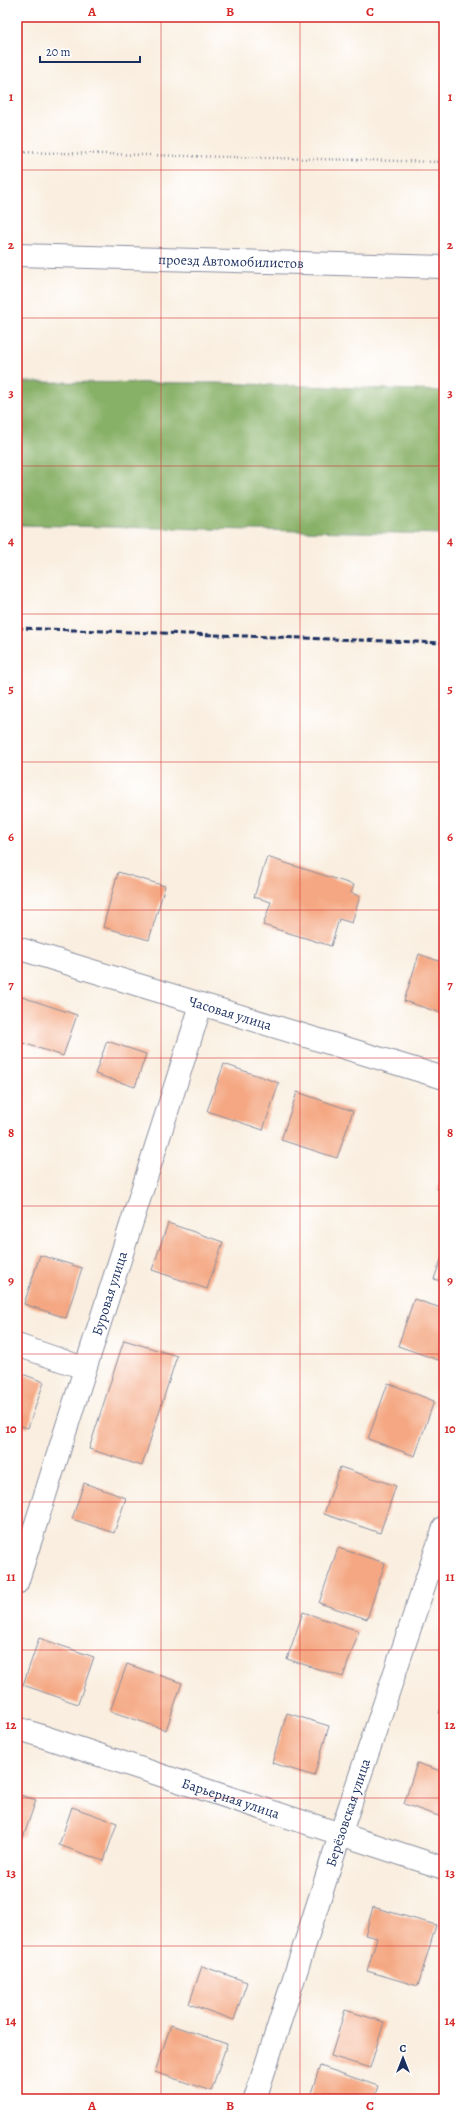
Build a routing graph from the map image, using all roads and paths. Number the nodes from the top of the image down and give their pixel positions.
1 (17, 152) edge
2 (444, 162) edge
3 (17, 255) edge
4 (444, 268) edge
5 (17, 948) edge
6 (201, 1005) junction
7 (444, 1078) edge
8 (17, 1345) edge
9 (84, 1368) junction
10 (444, 1527) edge
11 (17, 1583) edge
12 (17, 1728) edge
13 (340, 1835) junction
14 (444, 1868) edge
15 (255, 2099) edge

1 - 2 path
3 - 4 street, проезд Автомобилистов
5 - 6 street, Часовая улица
6 - 7 street, Часовая улица
6 - 9 street, Буровая улица
8 - 9 street
9 - 11 street, Буровая улица
10 - 13 street, Берёзовская улица
12 - 13 street, Барьерная улица
13 - 14 street, Барьерная улица
13 - 15 street, Берёзовская улица

